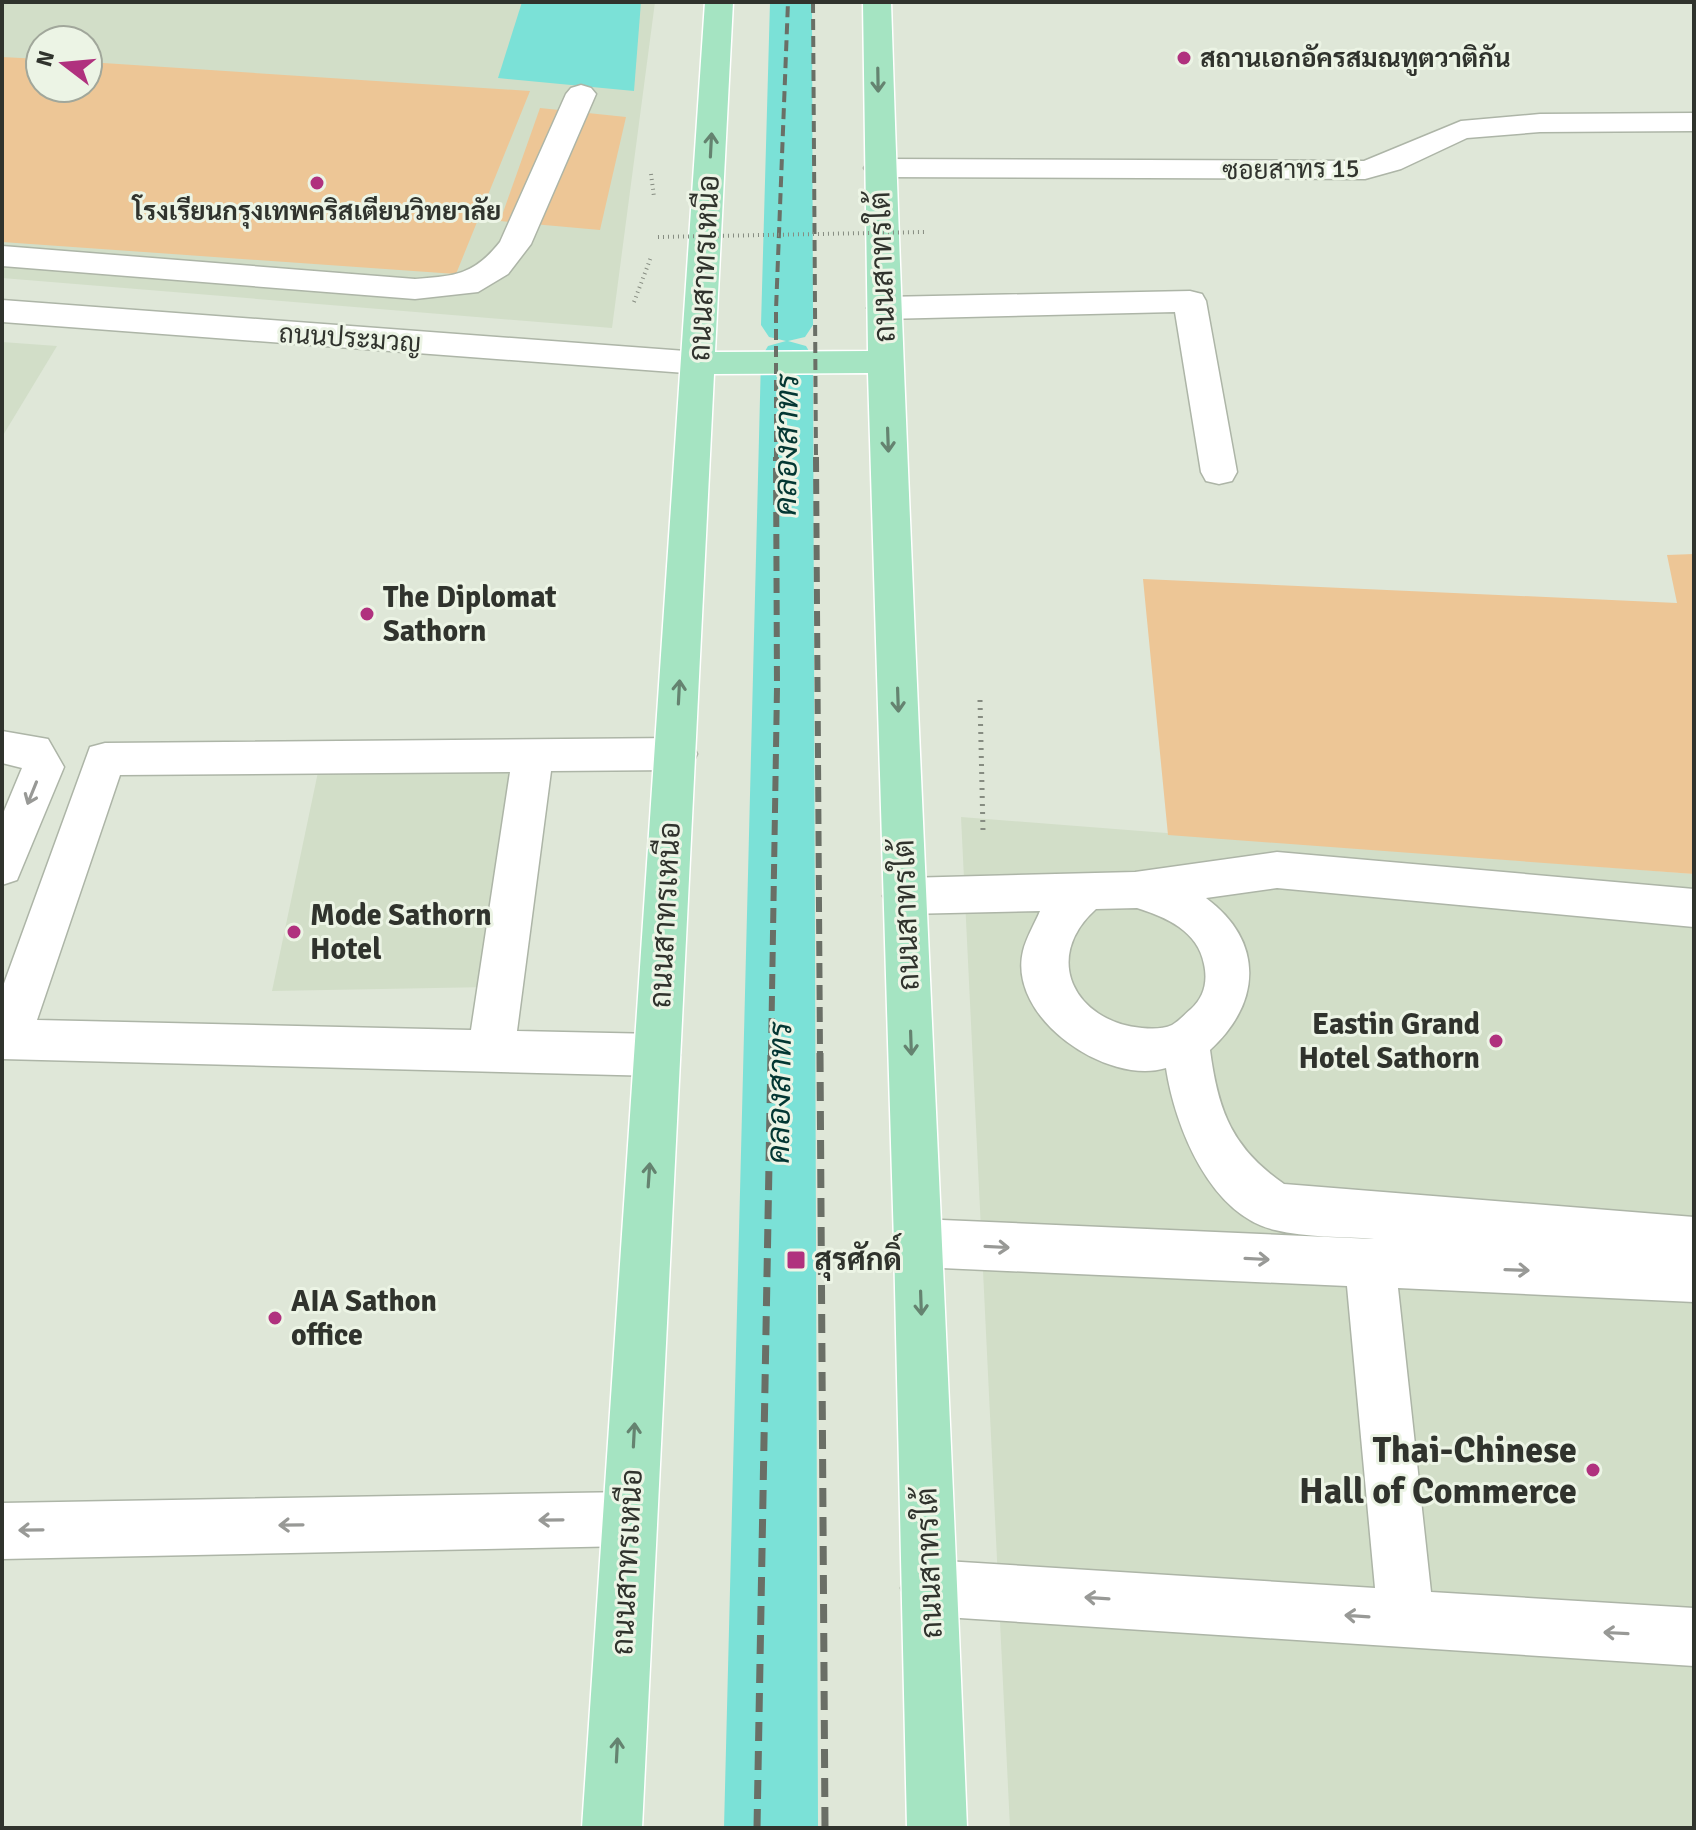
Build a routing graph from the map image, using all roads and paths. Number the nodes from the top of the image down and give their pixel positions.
1 (719, 2) edge
2 (877, 2) edge
3 (581, 94) dead end
4 (1694, 122) edge
5 (879, 168) junction
6 (924, 232) dead end
7 (2, 256) edge
8 (415, 289) junction
9 (634, 302) dead end
10 (884, 308) junction
11 (2, 311) edge
12 (421, 343) junction
13 (885, 362) junction
14 (717, 363) junction
15 (1219, 472) dead end
16 (980, 700) dead end
17 (2, 747) edge
18 (676, 754) junction
19 (533, 755) junction
20 (983, 831) dead end
21 (2, 867) edge
22 (1135, 890) junction
23 (1085, 892) junction
24 (905, 896) junction
25 (1694, 908) edge
26 (1186, 1042) junction
27 (491, 1051) junction
28 (2, 1070) edge
29 (656, 1070) junction
30 (1694, 1241) edge
31 (919, 1243) junction
32 (1370, 1265) junction
33 (1694, 1277) edge
34 (629, 1519) junction
35 (2, 1531) edge
36 (929, 1588) junction
37 (1406, 1620) junction
38 (1694, 1637) edge
39 (612, 1828) edge
40 (937, 1828) edge

14 -> 1 main road, ถนนสาทรเหนือ
2 -> 5 main road, ถนนสาทรใต้
3 - 8 street
4 - 5 street, ซอยสาทร 15
5 - 10 main road, ถนนสาทรใต้
6 - 9 path, bridge
7 - 8 street
8 - 12 street
10 - 13 main road, ถนนสาทรใต้
10 - 15 street
11 - 12 street, ถนนประมวญ
12 - 14 street, ถนนประมวญ
13 - 14 main road
13 -> 24 main road, ถนนสาทรใต้
18 -> 14 main road, ถนนสาทรเหนือ
16 - 20 path
17 -> 21 street
18 - 19 street
18 - 29 main road, ถนนสาทรเหนือ
19 - 27 street
19 - 27 street
22 - 23 street
22 - 25 street
22 - 26 street
23 - 24 street
23 - 26 street
24 -> 31 main road, ถนนสาทรใต้
26 - 30 street
27 - 29 street
28 - 29 street
34 -> 29 main road, ถนนสาทรเหนือ
31 -> 32 street
31 -> 36 main road, ถนนสาทรใต้
32 -> 33 street
32 - 37 street
34 -> 35 street
39 -> 34 main road, ถนนสาทรเหนือ
37 -> 36 street
36 - 40 main road, ถนนสาทรใต้
38 -> 37 street

